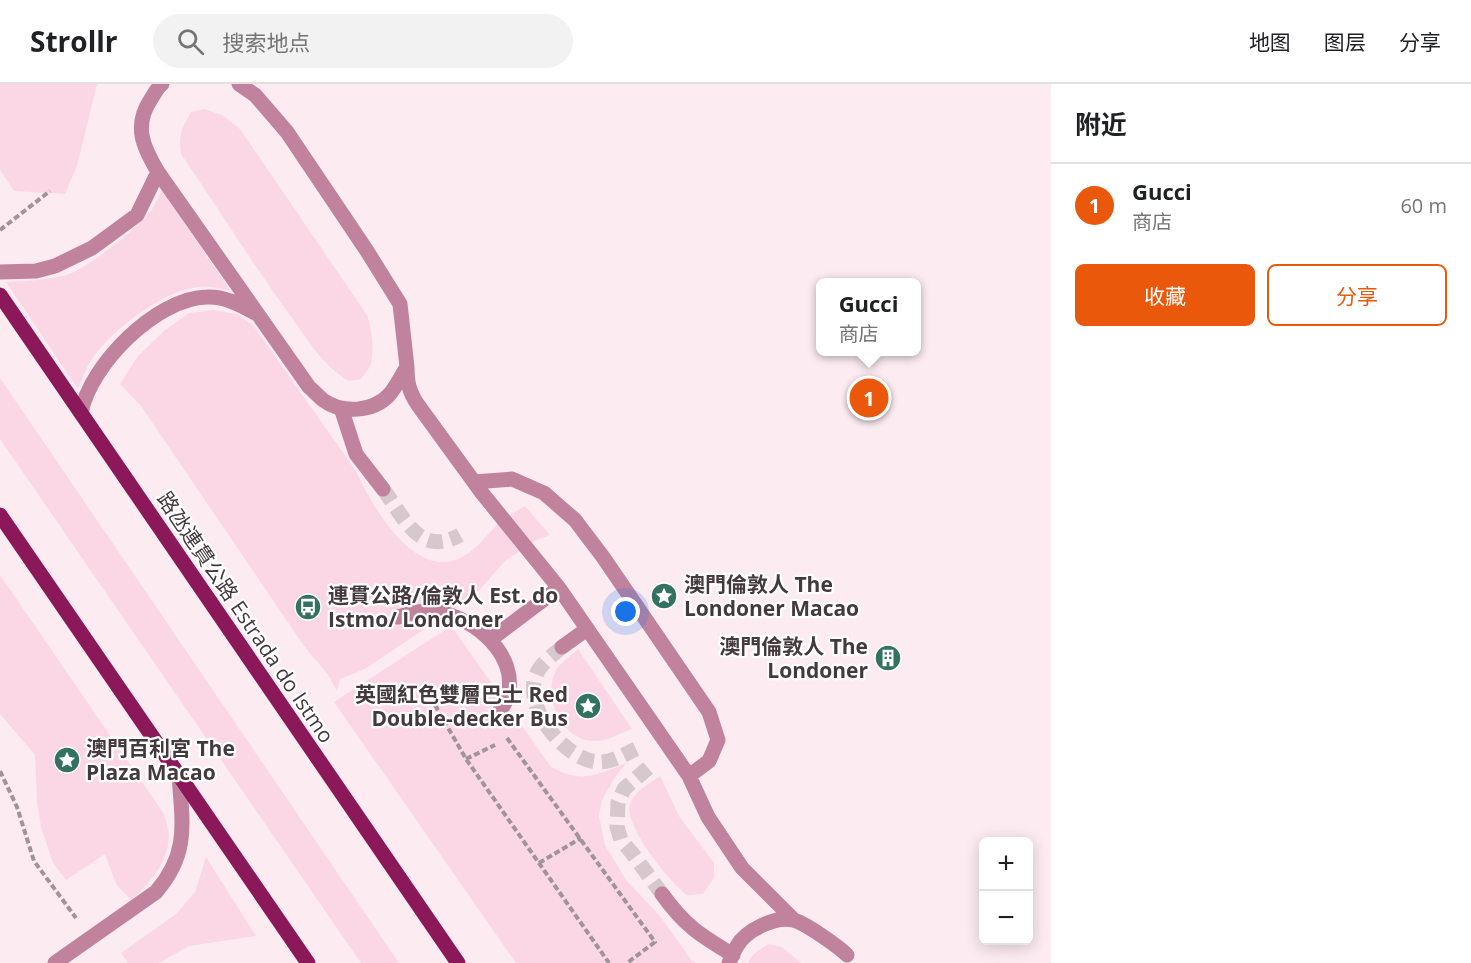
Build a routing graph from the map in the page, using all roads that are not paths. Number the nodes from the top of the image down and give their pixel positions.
1 (162, 84) edge
2 (239, 84) edge
3 (158, 172) junction
4 (0, 272) edge
5 (0, 295) edge
6 (258, 314) junction
7 (407, 367) junction
8 (341, 408) junction
9 (81, 413) junction
10 (471, 478) junction
11 (383, 489) tunnel mouth
12 (0, 515) edge
13 (558, 588) junction
14 (398, 617) dead end
15 (586, 629) junction
16 (490, 640) junction
17 (562, 647) tunnel mouth
18 (494, 719) dead end
19 (179, 775) junction
20 (689, 776) junction
21 (662, 894) tunnel mouth
22 (794, 920) junction
23 (847, 956) dead end
24 (731, 959) edge
25 (55, 963) edge
26 (308, 963) edge
27 (458, 963) edge

1 - 3 lane
2 - 7 lane
3 - 4 lane
3 - 6 lane
5 - 9 main road, 路氹連貫公路 Estrada do Istmo
6 - 8 lane
6 - 9 lane
7 - 8 lane
7 - 10 lane
8 - 11 lane
9 - 27 main road, 路氹連貫公路 Estrada do Istmo
10 - 13 lane
10 - 20 lane
12 - 19 main road
13 - 15 lane
13 - 16 lane
14 - 16 lane
15 - 17 lane
15 - 20 lane
16 - 18 lane
19 - 25 lane
19 - 26 main road
20 - 22 lane
21 - 24 lane
22 - 23 lane
22 - 24 lane

